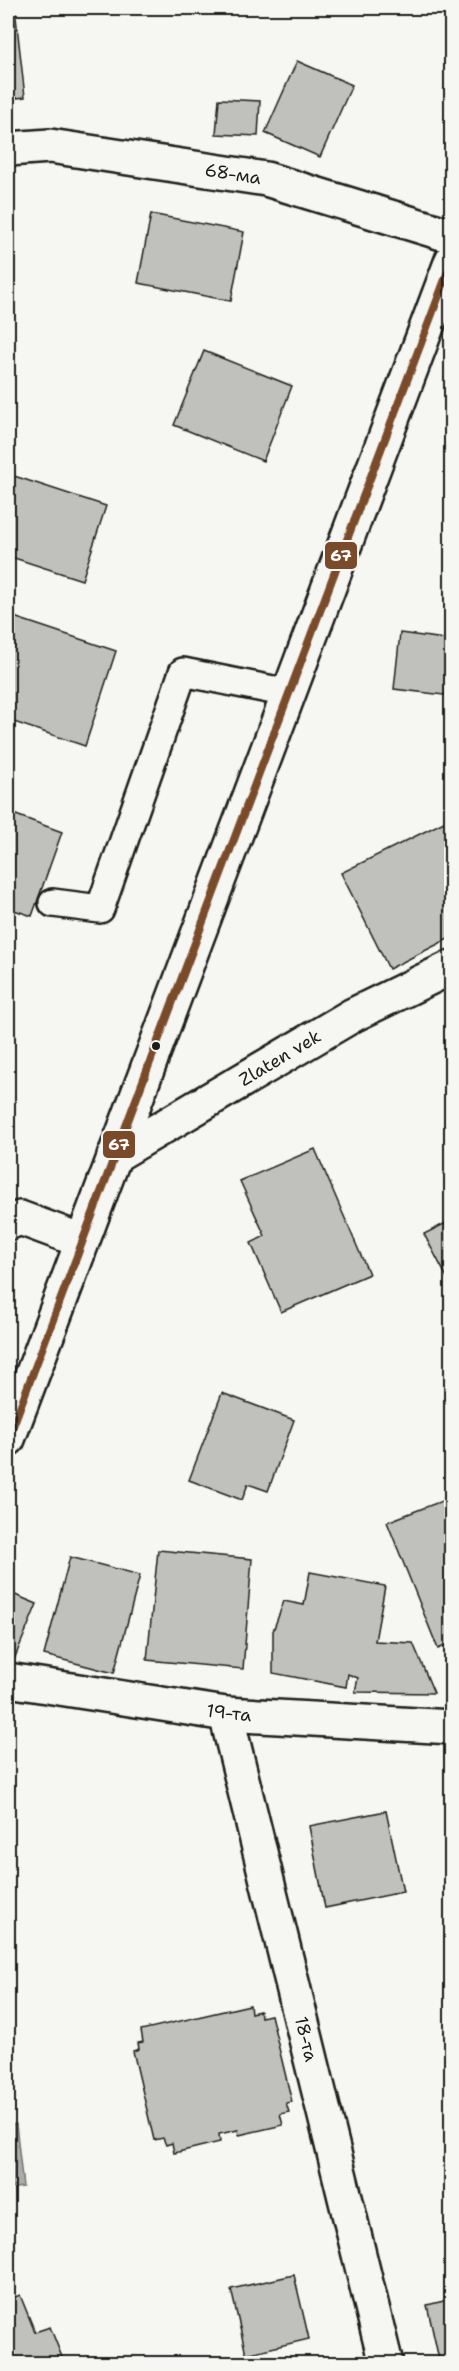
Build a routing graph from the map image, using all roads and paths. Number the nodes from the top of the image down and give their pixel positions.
1 (8, 149) edge
2 (452, 236) edge
3 (452, 260) edge
4 (288, 693) junction
5 (53, 903) dead end
6 (452, 967) edge
7 (114, 1156) junction
8 (8, 1223) edge
9 (82, 1241) junction
10 (8, 1439) edge
11 (8, 1680) edge
12 (226, 1714) junction
13 (452, 1727) edge
14 (386, 2364) edge

1 - 2 street, 68-ма
3 - 4 street
4 - 5 lane
4 - 7 street
6 - 7 street, Zlaten vek
7 - 9 street
8 - 9 street
9 - 10 street
11 - 12 street, 19-та
12 - 13 street, 19-та
12 - 14 street, 18-та

